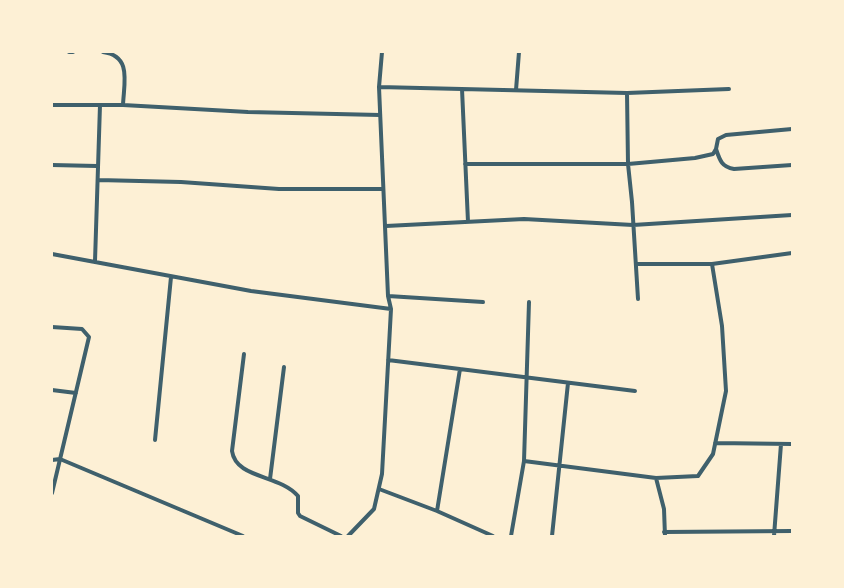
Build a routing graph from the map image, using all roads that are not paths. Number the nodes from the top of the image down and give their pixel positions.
1 (69, 52) edge
2 (73, 52) edge
3 (103, 52) edge
4 (382, 52) edge
5 (519, 52) edge
6 (379, 87) junction
7 (462, 89) junction
8 (729, 89) dead end
9 (516, 90) junction
10 (627, 93) junction
11 (52, 105) edge
12 (100, 105) junction
13 (123, 105) junction
14 (380, 115) junction
15 (792, 129) edge
16 (716, 149) junction
17 (465, 164) junction
18 (628, 164) junction
19 (52, 165) edge
20 (792, 165) edge
21 (97, 166) junction
22 (98, 180) junction
23 (383, 189) junction
24 (792, 214) edge
25 (468, 222) junction
26 (634, 225) junction
27 (386, 226) junction
28 (792, 253) edge
29 (52, 254) edge
30 (95, 261) junction
31 (636, 264) junction
32 (712, 264) junction
33 (171, 277) junction
34 (388, 296) junction
35 (638, 299) dead end
36 (483, 302) dead end
37 (529, 302) dead end
38 (391, 309) junction
39 (52, 327) edge
40 (244, 354) dead end
41 (388, 360) junction
42 (284, 367) dead end
43 (460, 369) junction
44 (528, 378) junction
45 (568, 383) junction
46 (52, 390) edge
47 (635, 391) dead end
48 (76, 393) junction
49 (155, 440) dead end
50 (715, 443) junction
51 (780, 444) junction
52 (792, 444) edge
53 (60, 459) junction
54 (52, 460) edge
55 (524, 461) junction
56 (560, 466) junction
57 (656, 478) junction
58 (270, 479) junction
59 (379, 489) junction
60 (52, 493) edge
61 (437, 511) junction
62 (792, 531) edge
63 (665, 534) edge
64 (774, 534) edge
65 (243, 536) edge
66 (341, 536) edge
67 (348, 536) edge
68 (493, 536) edge
69 (511, 536) edge
70 (552, 536) edge

1 - 2 street
3 - 13 street
4 - 6 street
5 - 9 street
6 - 7 street
6 - 14 street
7 - 9 street
7 - 17 street
8 - 10 street
9 - 10 street
10 - 18 street
11 - 12 street
12 - 13 street
12 - 21 street
13 - 14 street
14 - 23 street
15 - 16 street
16 - 18 street
16 - 20 street
17 - 18 street
17 - 25 street
18 - 26 street
19 - 21 street
21 - 22 street
22 - 23 street
22 - 30 street
23 - 27 street
24 - 26 street
25 - 26 street
25 - 27 street
26 - 31 street
27 - 34 street
28 - 32 street
29 - 30 street
30 - 33 street
31 - 32 street
31 - 35 street
32 - 50 street
33 - 38 street
33 - 49 street
34 - 36 street
34 - 38 street
37 - 44 street
38 - 41 street
39 - 48 street
40 - 58 street
41 - 43 street
41 - 59 street
42 - 58 street
43 - 44 street
43 - 61 street
44 - 45 street
44 - 55 street
45 - 47 street
45 - 56 street
46 - 48 street
48 - 53 street
50 - 51 street
50 - 57 street
51 - 52 street
51 - 64 street
53 - 54 street
53 - 60 street
53 - 65 street
55 - 56 street
55 - 69 street
56 - 57 street
56 - 70 street
57 - 63 street
58 - 66 street
59 - 61 street
59 - 67 street
61 - 68 street
62 - 64 street
63 - 64 street

